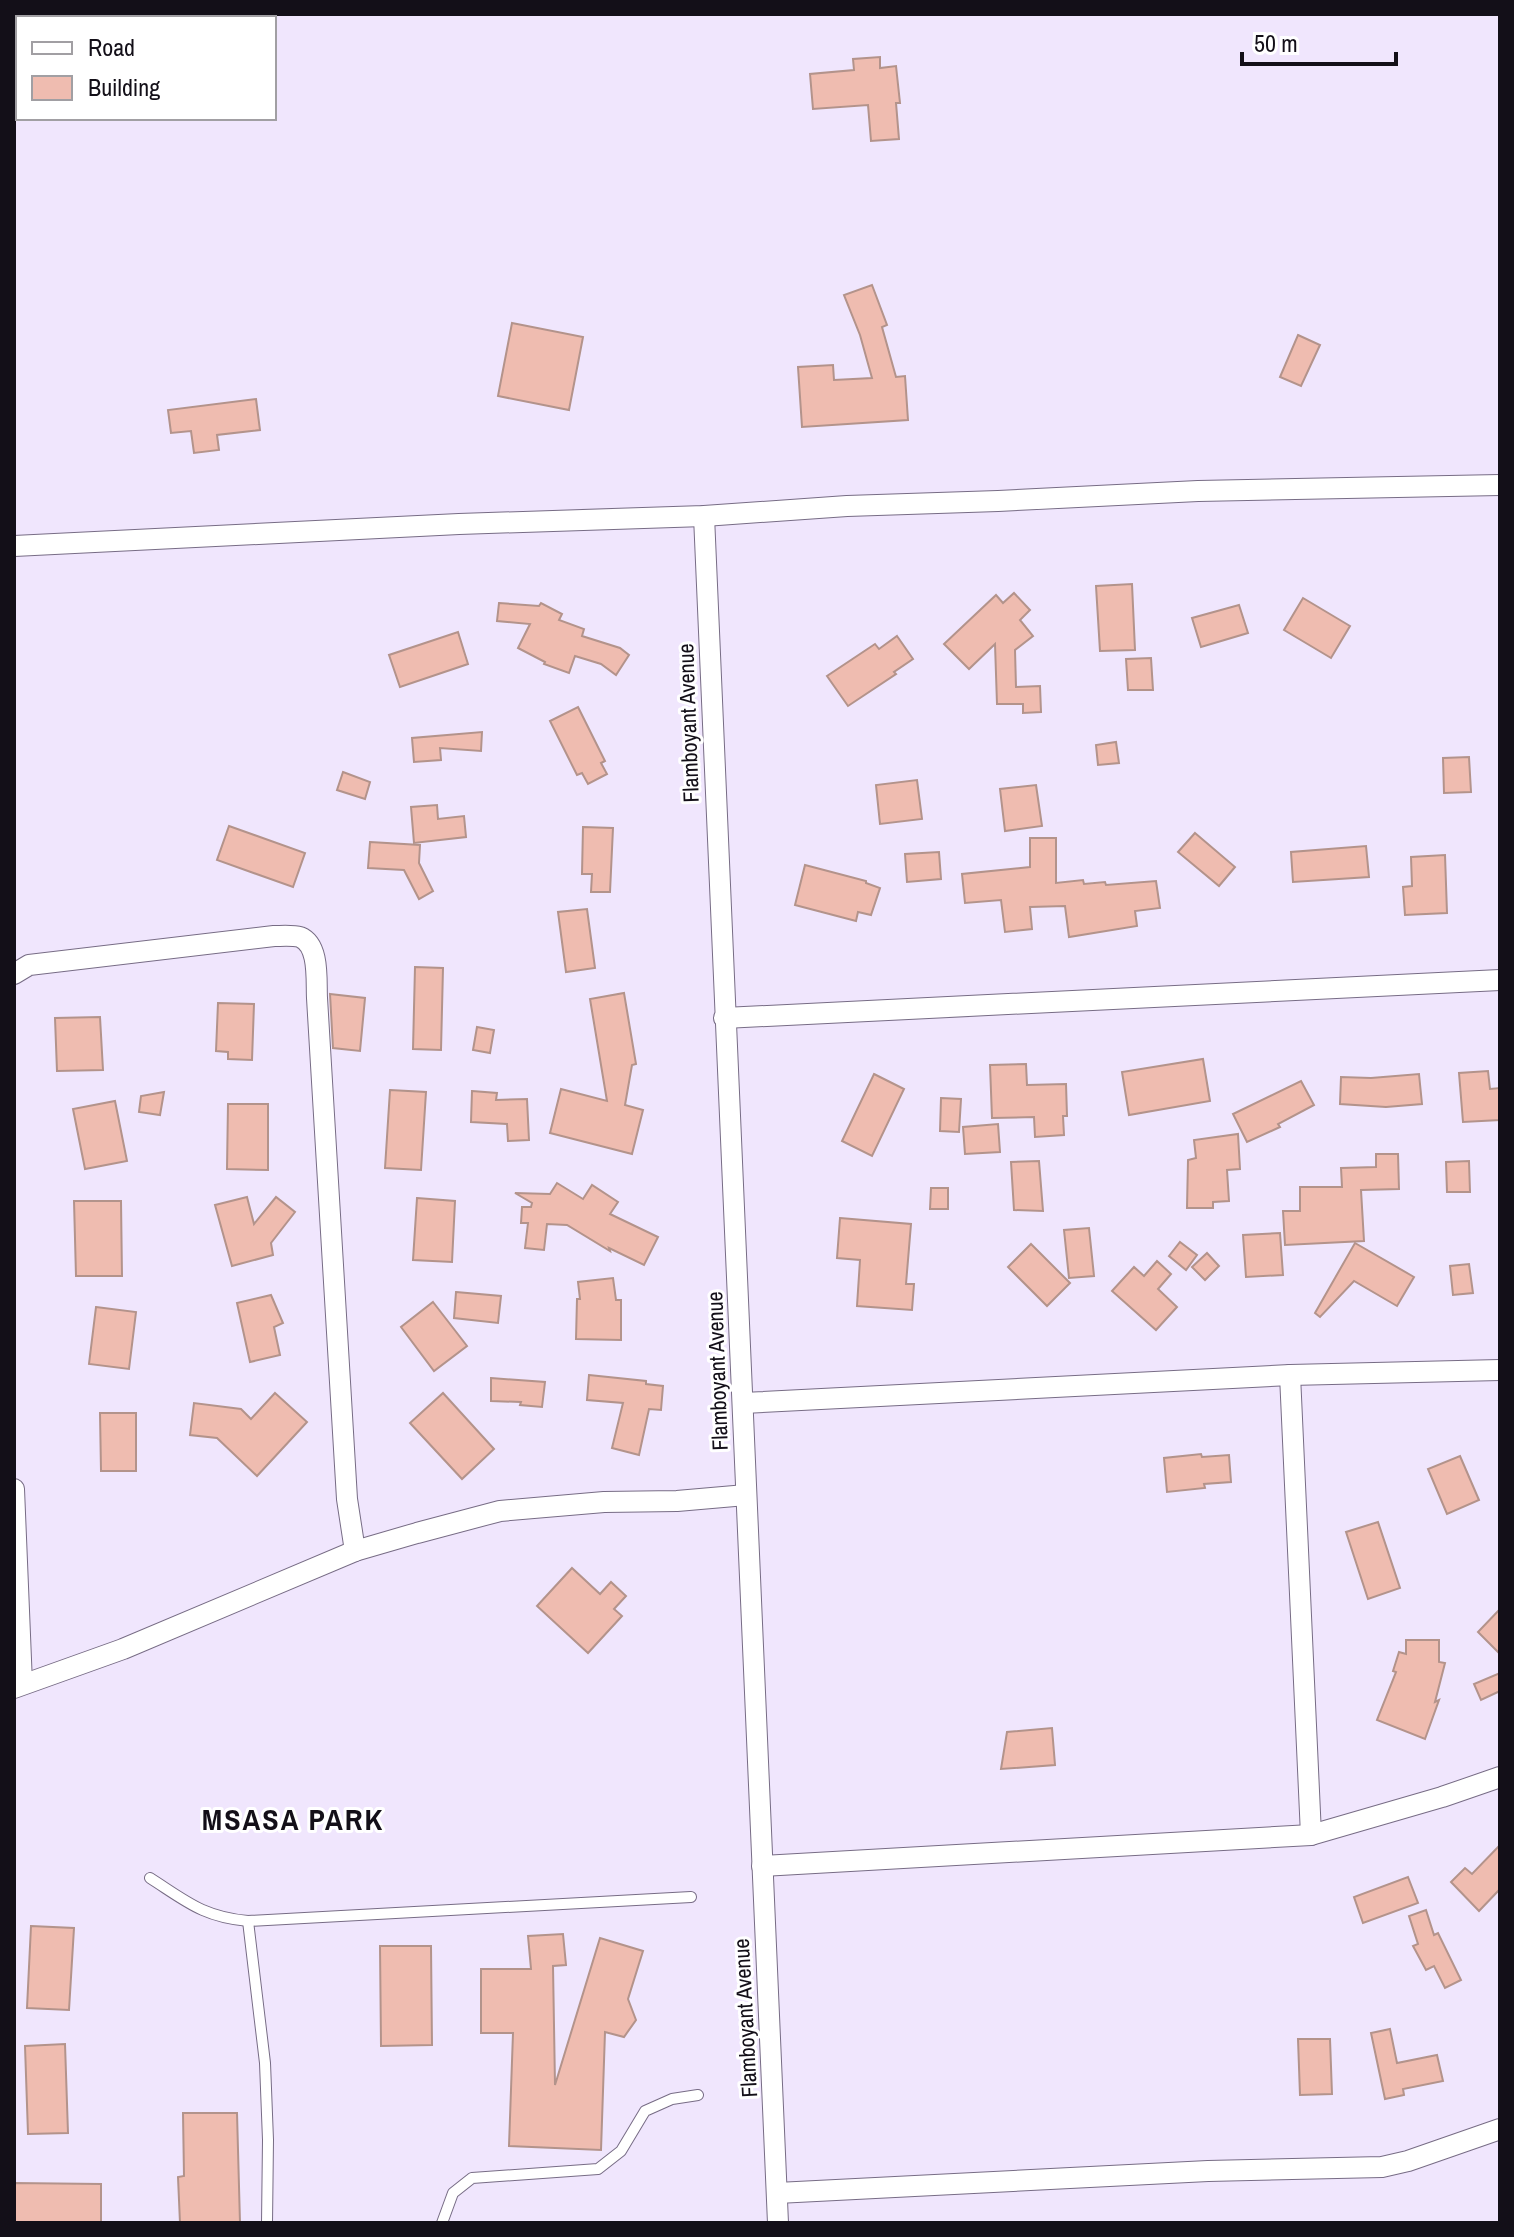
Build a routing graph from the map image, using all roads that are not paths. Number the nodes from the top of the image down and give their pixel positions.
1 (1500, 485) edge
2 (704, 516) junction
3 (14, 546) edge
4 (14, 974) edge
5 (1500, 980) edge
6 (724, 1018) junction
7 (1500, 1370) edge
8 (1290, 1375) junction
9 (743, 1403) junction
10 (14, 1489) edge
11 (746, 1495) junction
12 (355, 1551) junction
13 (18, 1686) edge
14 (1500, 1777) edge
15 (1311, 1835) junction
16 (762, 1866) junction
17 (150, 1878) dead end
18 (691, 1897) dead end
19 (248, 1921) junction
20 (698, 2095) dead end
21 (1500, 2129) edge
22 (777, 2193) junction
23 (267, 2223) edge
24 (442, 2223) edge
25 (778, 2223) edge

1 - 2 street
2 - 3 street
2 - 6 street, Flamboyant Avenue
4 - 12 street
5 - 6 street
6 - 9 street, Flamboyant Avenue
7 - 8 street
8 - 9 street
8 - 15 street
9 - 11 street, Flamboyant Avenue
10 - 13 street
11 - 12 street
11 - 16 street, Flamboyant Avenue
12 - 13 street
14 - 15 street
15 - 16 street
16 - 22 street, Flamboyant Avenue
17 - 19 lane
18 - 19 lane
19 - 23 lane
20 - 24 lane
21 - 22 street
22 - 25 street, Flamboyant Avenue

